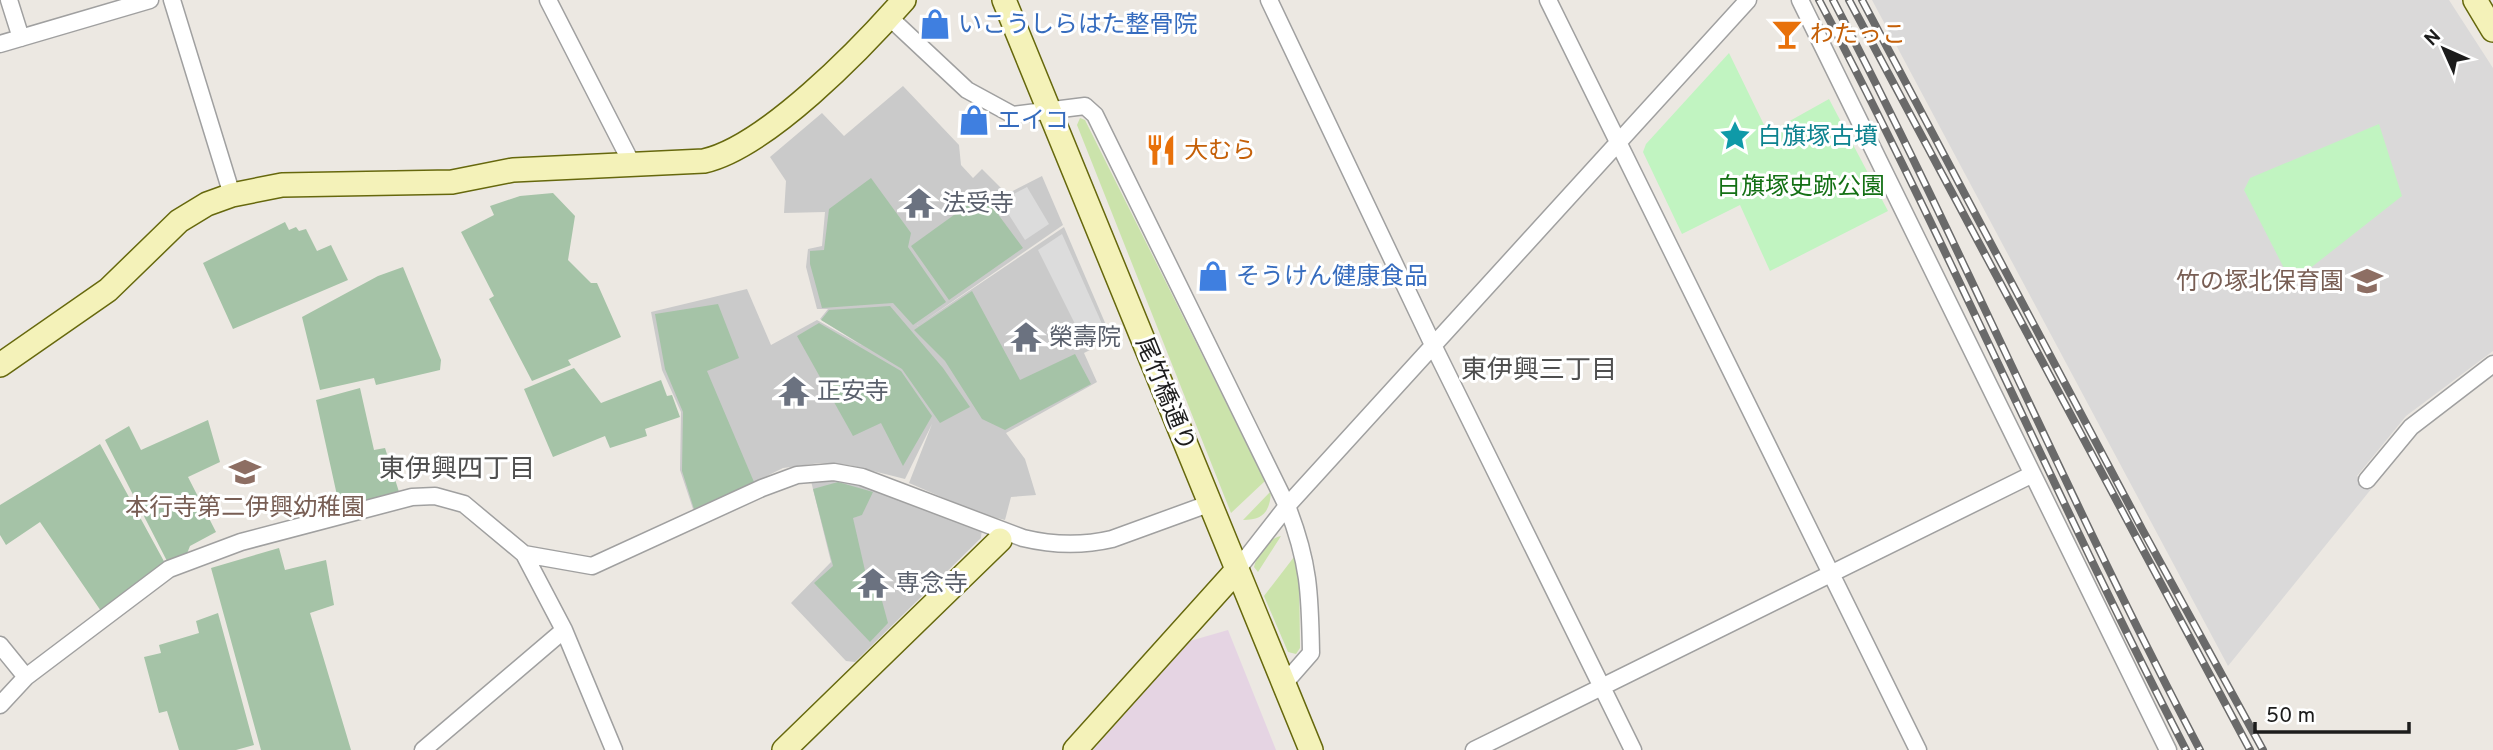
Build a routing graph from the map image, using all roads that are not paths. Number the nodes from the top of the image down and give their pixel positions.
1 (9, 0) edge
2 (150, 0) edge
3 (172, 0) edge
4 (548, 0) edge
5 (1004, 0) edge
6 (1269, 0) edge
7 (1548, 0) edge
8 (1748, 0) edge
9 (1800, 0) edge
10 (2475, 0) edge
11 (897, 9) edge
12 (2492, 25) edge
13 (21, 38) junction
14 (0, 44) edge
15 (1052, 111) junction
16 (1619, 142) junction
17 (631, 162) junction
18 (232, 195) junction
19 (1434, 347) junction
20 (2493, 364) edge
21 (0, 365) edge
22 (2031, 475) junction
23 (2367, 480) dead end
24 (1211, 503) junction
25 (1287, 506) junction
26 (1003, 536) junction
27 (524, 554) junction
28 (1237, 570) junction
29 (1831, 573) junction
30 (564, 630) junction
31 (0, 645) edge
32 (26, 677) junction
33 (1283, 684) junction
34 (1601, 687) junction
35 (0, 705) edge
36 (422, 750) edge
37 (614, 750) edge
38 (784, 750) edge
39 (1075, 750) edge
40 (1311, 750) edge
41 (1474, 750) edge
42 (1633, 750) edge
43 (1918, 750) edge
44 (2168, 750) edge

1 - 13 street
2 - 13 street
3 - 18 street
4 - 17 street
5 - 15 street, 尾竹橋通り
6 - 19 street
7 - 16 street
8 - 16 street
9 - 22 street
10 - 12 street
11 - 15 street
11 - 17 street
13 - 14 street
15 - 24 street, 尾竹橋通り
15 - 25 street
16 - 19 street
16 - 29 street
17 - 18 street
18 - 21 street
19 - 25 street
19 - 34 street
20 - 23 street
22 - 29 street
22 - 44 street
24 - 26 street
24 - 28 street, 尾竹橋通り
25 - 28 street
25 - 33 street
26 - 27 street
26 - 38 street
27 - 30 street
27 - 32 street
28 - 33 street, 尾竹橋通り
28 - 39 street
29 - 34 street
29 - 43 street
30 - 36 street
30 - 37 street
31 - 32 street
32 - 35 street
33 - 40 street, 尾竹橋通り
34 - 41 street
34 - 42 street

